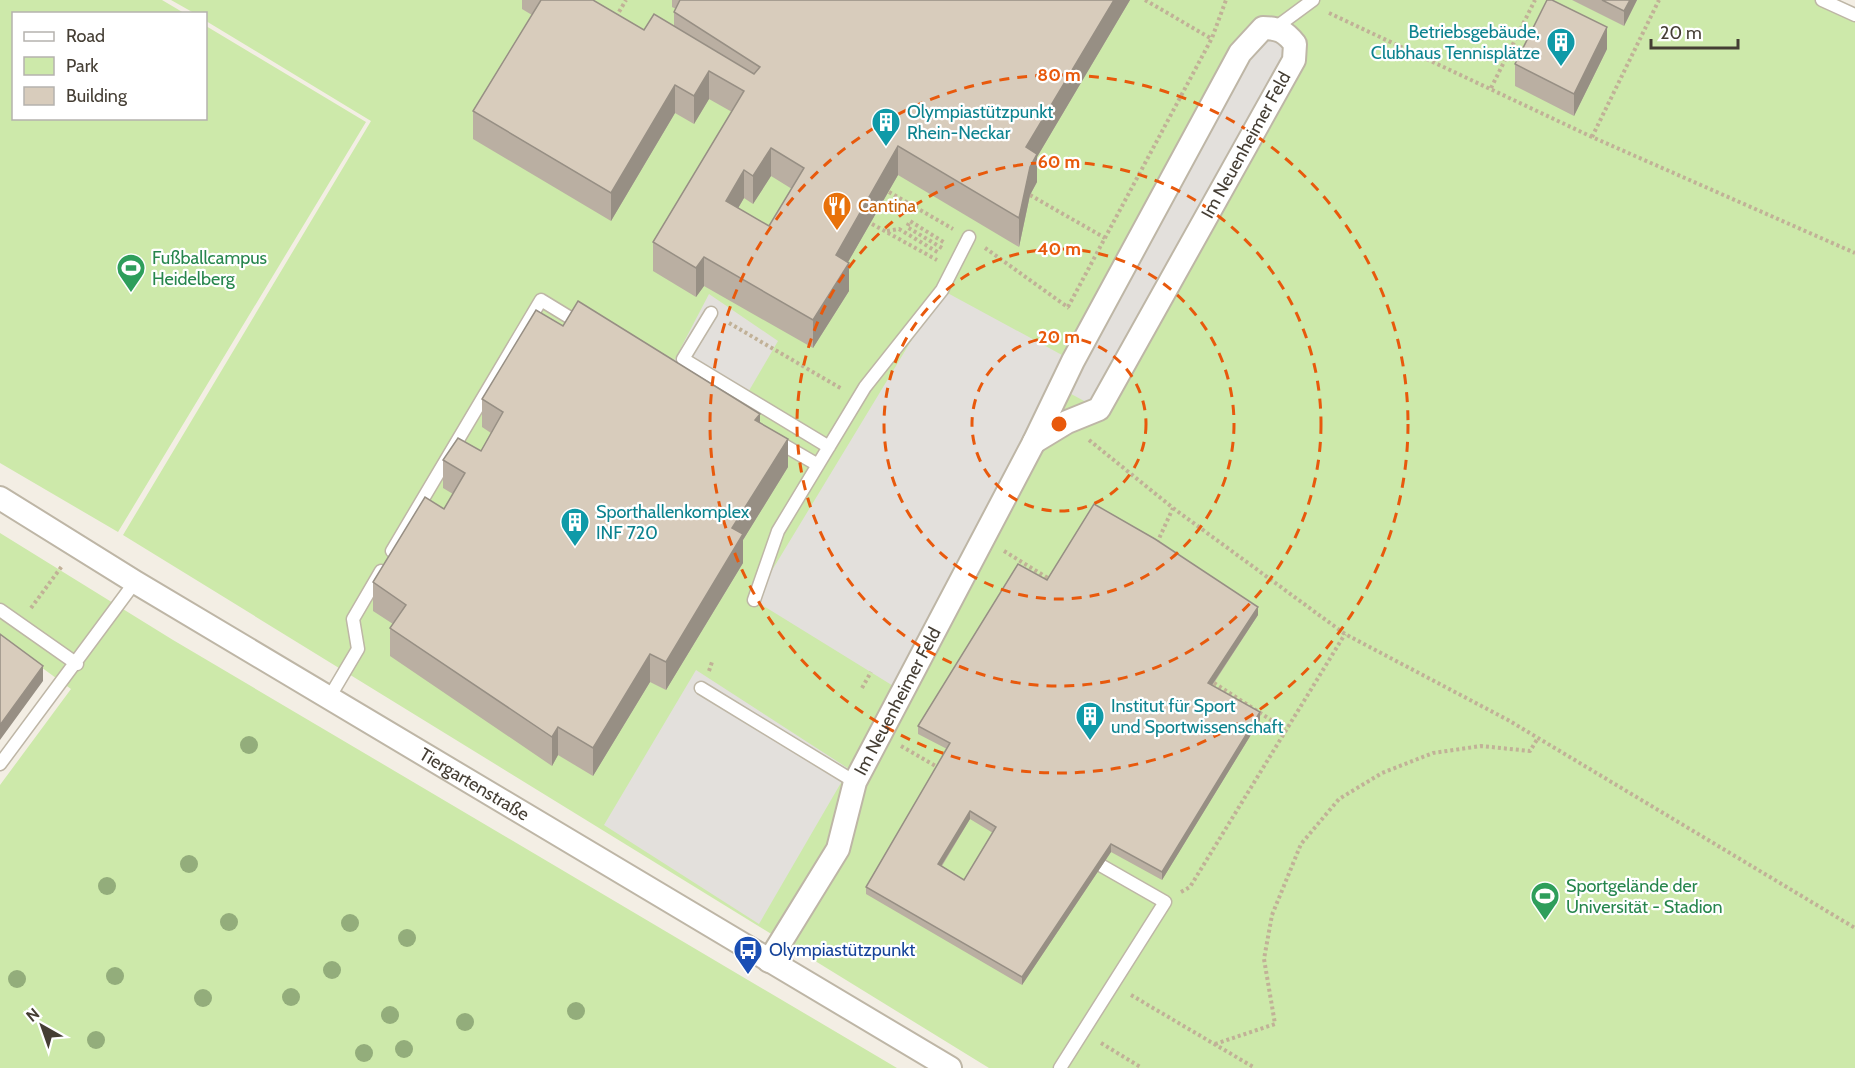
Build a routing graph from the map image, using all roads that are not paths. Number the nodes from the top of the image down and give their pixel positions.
1 (1822, 0) edge
2 (1312, 1) edge
3 (1855, 15) edge
4 (1275, 28) junction
5 (969, 237) road end
6 (711, 313) road end
7 (592, 331) edge
8 (767, 434) edge
9 (1034, 442) junction
10 (829, 447) junction
11 (818, 465) junction
12 (0, 498) edge
13 (135, 582) junction
14 (754, 600) dead end
15 (0, 610) edge
16 (76, 664) junction
17 (700, 688) dead end
18 (329, 698) junction
19 (0, 764) edge
20 (855, 782) junction
21 (1102, 866) edge
22 (769, 961) junction
23 (950, 1068) edge
24 (1060, 1068) edge

1 - 3 lane
2 - 4 lane
4 - 9 street, Im Neuenheimer Feld
4 - 9 street, Im Neuenheimer Feld
5 - 10 lane
6 - 10 lane
7 - 18 lane
8 - 11 lane
9 - 20 street, Im Neuenheimer Feld
10 - 11 lane
11 - 14 lane
12 - 13 street, Tiergartenstraße
13 - 16 lane
13 - 18 street, Tiergartenstraße
15 - 16 lane
16 - 19 lane
17 - 20 lane
18 - 22 street, Tiergartenstraße
20 - 22 street, Im Neuenheimer Feld
21 - 24 lane
22 - 23 street, Tiergartenstraße

